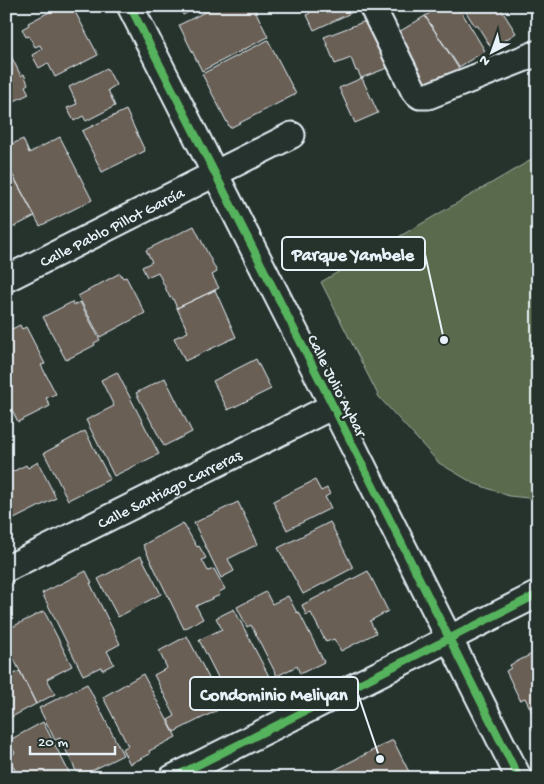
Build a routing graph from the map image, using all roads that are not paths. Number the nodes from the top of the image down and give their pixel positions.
1 (130, 6) edge
2 (372, 6) edge
3 (538, 53) edge
4 (292, 135) dead end
5 (215, 174) junction
6 (6, 279) edge
7 (333, 406) junction
8 (6, 569) edge
9 (538, 594) edge
10 (449, 639) junction
11 (172, 778) edge
12 (519, 778) edge

1 - 5 street, Calle Julio Aybar
2 - 3 street
4 - 5 street, Calle Pablo Pillot García
5 - 6 street, Calle Pablo Pillot García
5 - 7 street, Calle Julio Aybar
7 - 8 street, Calle Santiago Carreras
7 - 10 street, Calle Julio Aybar
9 - 10 street
10 - 11 street
10 - 12 street, Calle Julio Aybar

